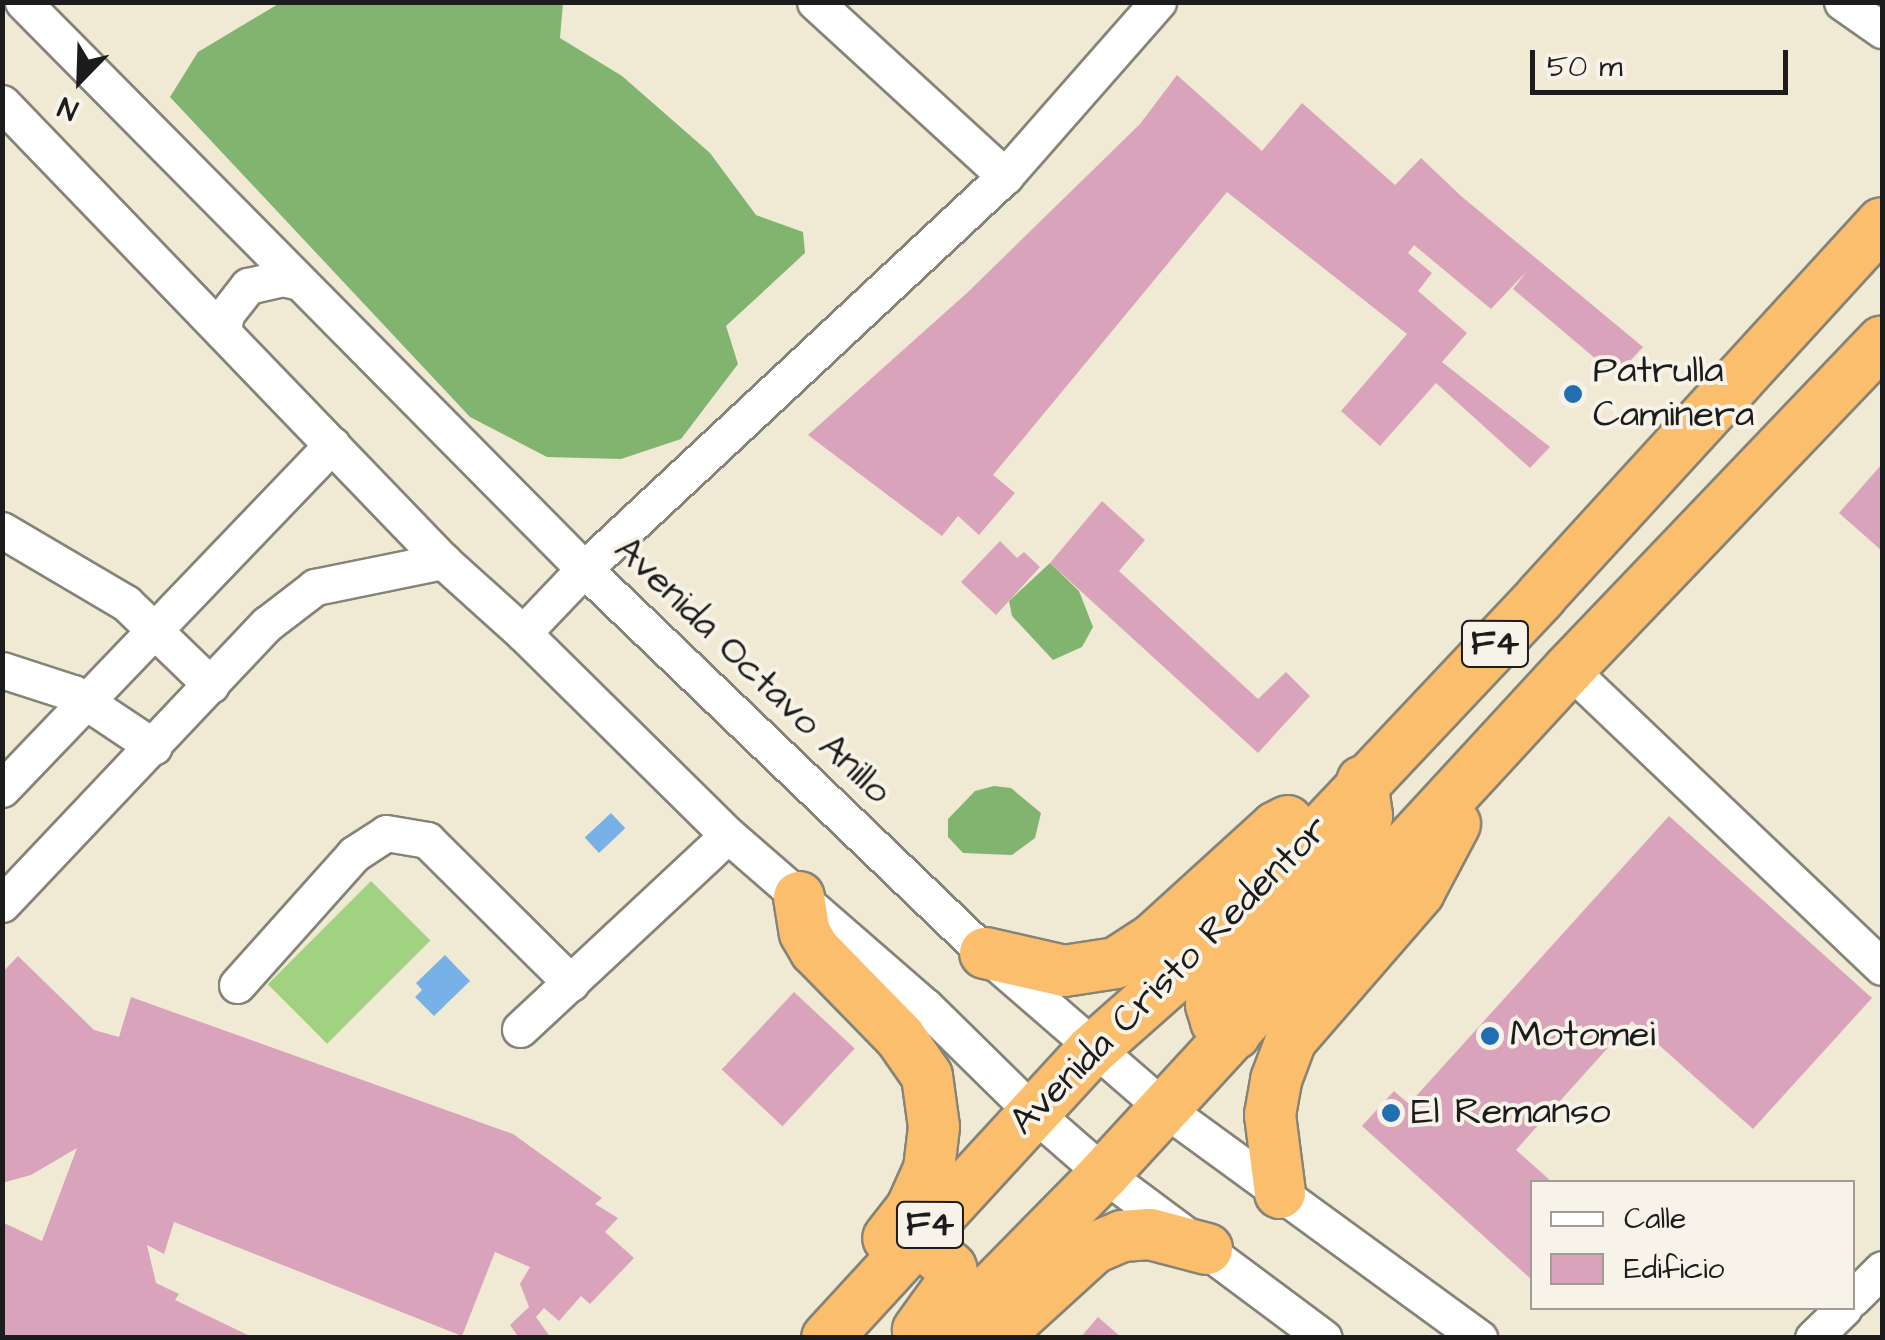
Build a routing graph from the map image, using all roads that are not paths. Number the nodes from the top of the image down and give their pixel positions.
1 (23, 2) edge
2 (815, 2) edge
3 (1158, 2) edge
4 (1842, 2) edge
5 (1879, 21) edge
6 (2, 104) edge
7 (1006, 176) junction
8 (1882, 222) edge
9 (300, 282) junction
10 (222, 332) junction
11 (1882, 340) edge
12 (332, 445) junction
13 (2, 530) edge
14 (442, 560) junction
15 (584, 569) junction
16 (155, 631) junction
17 (523, 633) junction
18 (2, 670) edge
19 (1569, 670) junction
20 (211, 686) junction
21 (88, 704) junction
22 (154, 747) junction
23 (1480, 770) junction
24 (2, 789) edge
25 (1347, 797) junction
26 (728, 835) junction
27 (799, 896) junction
28 (2, 904) edge
29 (984, 953) junction
30 (1882, 967) edge
31 (572, 983) junction
32 (237, 984) dead end
33 (520, 1029) dead end
34 (1235, 1034) junction
35 (1092, 1050) junction
36 (1165, 1109) junction
37 (1033, 1112) junction
38 (1104, 1174) junction
39 (1280, 1193) junction
40 (918, 1239) junction
41 (1207, 1249) junction
42 (1882, 1269) edge
43 (1855, 1296) edge
44 (861, 1299) junction
45 (1842, 1310) edge
46 (827, 1338) edge
47 (912, 1338) edge
48 (943, 1338) edge
49 (995, 1338) edge
50 (1324, 1338) edge
51 (1479, 1338) edge
52 (1814, 1338) edge

1 - 9 street, Avenida Octavo Anillo
2 - 7 street
3 - 7 street
4 - 5 street
6 - 10 street
7 - 15 street
8 - 25 highway, Avenida Cristo Redentor / F4
9 - 10 street
9 - 15 street, Avenida Octavo Anillo
10 - 12 street
11 - 19 highway, F4
12 - 14 street
12 - 16 street
13 - 16 street
14 - 17 street
14 - 20 street
15 - 17 street
15 - 29 street, Avenida Octavo Anillo
16 - 20 street
16 - 21 street
17 - 26 street
18 - 21 street
19 - 23 highway, F4
19 - 30 street
20 - 22 street
21 - 22 street
21 - 24 street
22 - 28 street
23 - 34 highway, F4
23 - 39 highway
25 - 29 highway
25 - 34 highway
25 - 35 highway, Avenida Cristo Redentor / F4
26 - 27 street
26 - 31 street
27 - 37 street
27 - 44 highway
29 - 35 street, Avenida Octavo Anillo
31 - 32 street
31 - 33 street
34 - 36 highway, F4
35 - 36 street, Avenida Octavo Anillo
35 - 37 highway, Avenida Cristo Redentor / F4
36 - 38 highway, F4
36 - 39 street, Avenida Octavo Anillo
37 - 38 street
37 - 40 highway, Avenida Cristo Redentor / F4
38 - 41 street
38 - 48 highway, F4
39 - 51 street, Avenida Octavo Anillo
40 - 44 highway, Avenida Cristo Redentor / F4
40 - 47 highway
41 - 49 highway
41 - 50 street
42 - 43 street
44 - 46 highway, Avenida Cristo Redentor / F4
45 - 52 street

